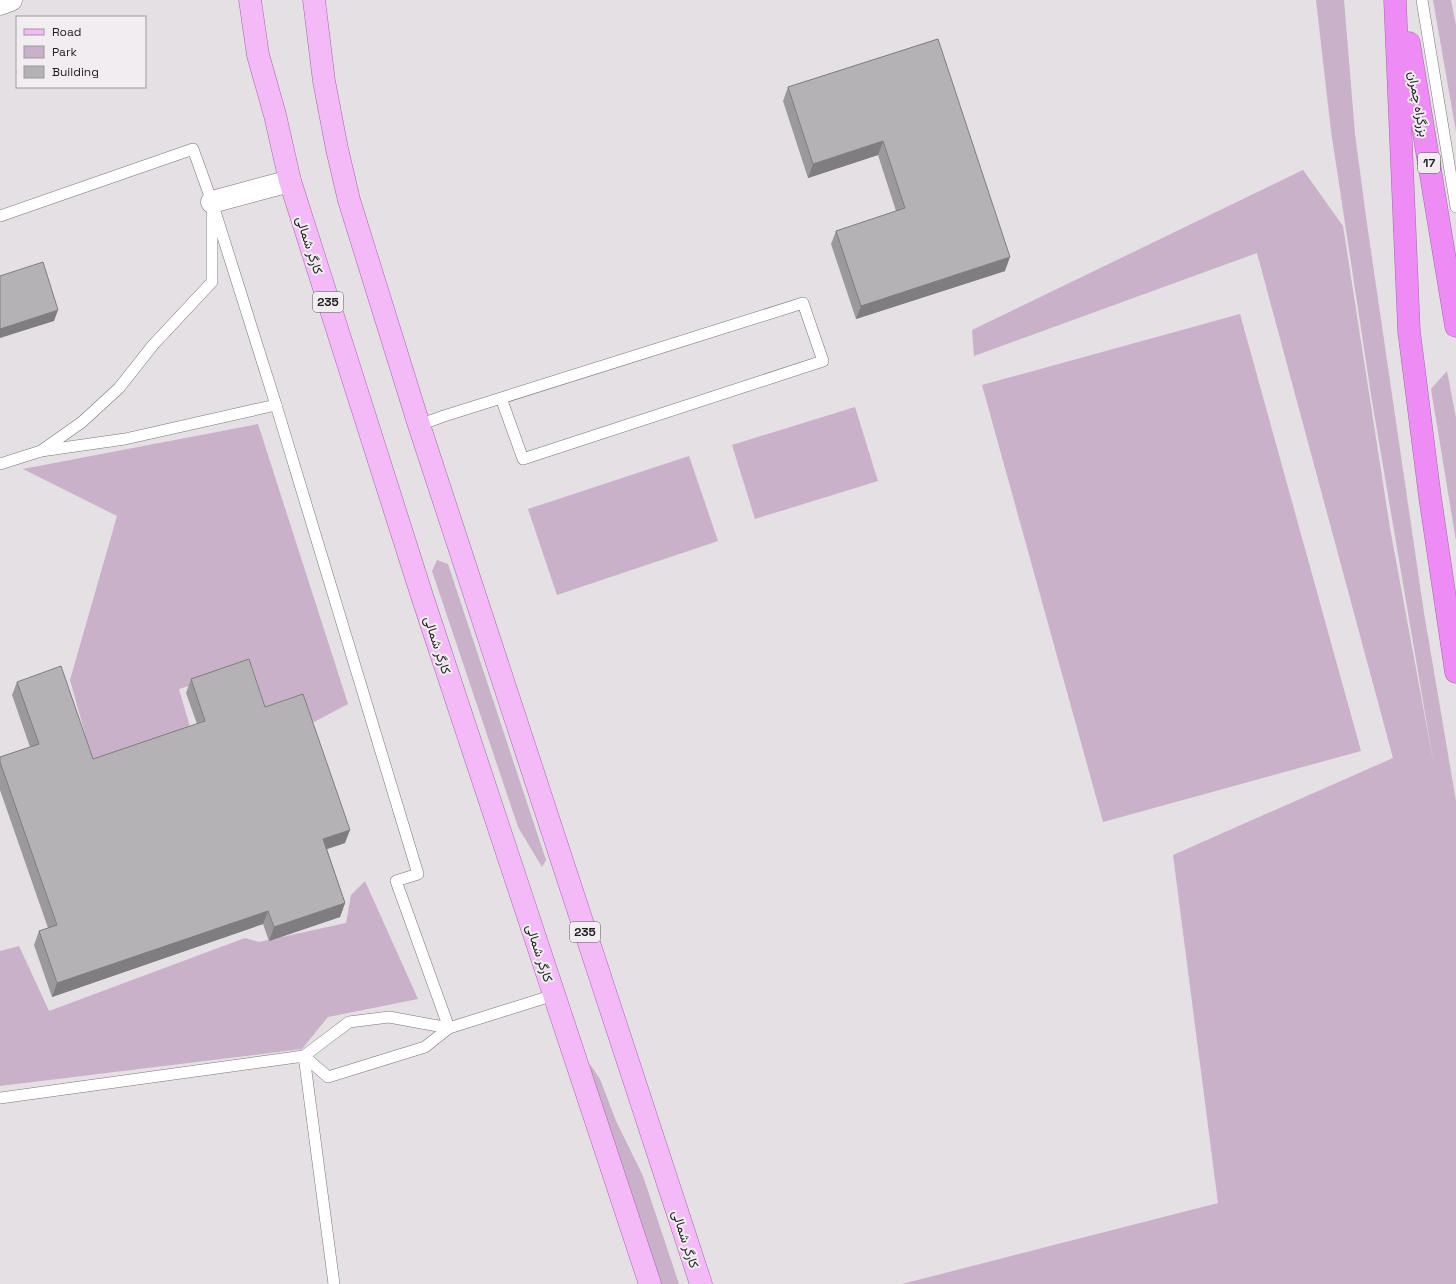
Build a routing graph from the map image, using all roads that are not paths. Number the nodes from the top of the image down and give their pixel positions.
1 (11, 0) edge
2 (250, 0) edge
3 (314, 0) edge
4 (1395, 0) edge
5 (1401, 0) edge
6 (1422, 0) edge
7 (0, 4) edge
8 (290, 181) junction
9 (212, 202) junction
10 (1456, 208) edge
11 (0, 216) edge
12 (1456, 326) edge
13 (501, 398) junction
14 (276, 405) junction
15 (419, 425) junction
16 (41, 451) junction
17 (0, 464) edge
18 (1456, 672) edge
19 (554, 995) junction
20 (449, 1028) junction
21 (304, 1056) junction
22 (0, 1098) edge
23 (334, 1284) edge
24 (650, 1284) edge
25 (701, 1284) edge

1 - 7 street
2 - 8 main road, کارگر شمالی / 235
3 - 15 main road, کارگر شمالی / 235
4 - 18 highway
5 - 12 highway, بزرگراه چمران / 17
6 - 10 lane
8 - 9 street
8 - 19 main road, کارگر شمالی / 235
9 - 11 lane
9 - 14 lane
9 - 16 lane
13 - 13 lane
13 - 15 lane
14 - 16 lane
14 - 20 lane
15 - 25 main road, کارگر شمالی / 235
16 - 17 lane
19 - 20 lane
19 - 24 main road, کارگر شمالی / 235
20 - 21 lane
20 - 21 lane
21 - 22 lane
21 - 23 lane

